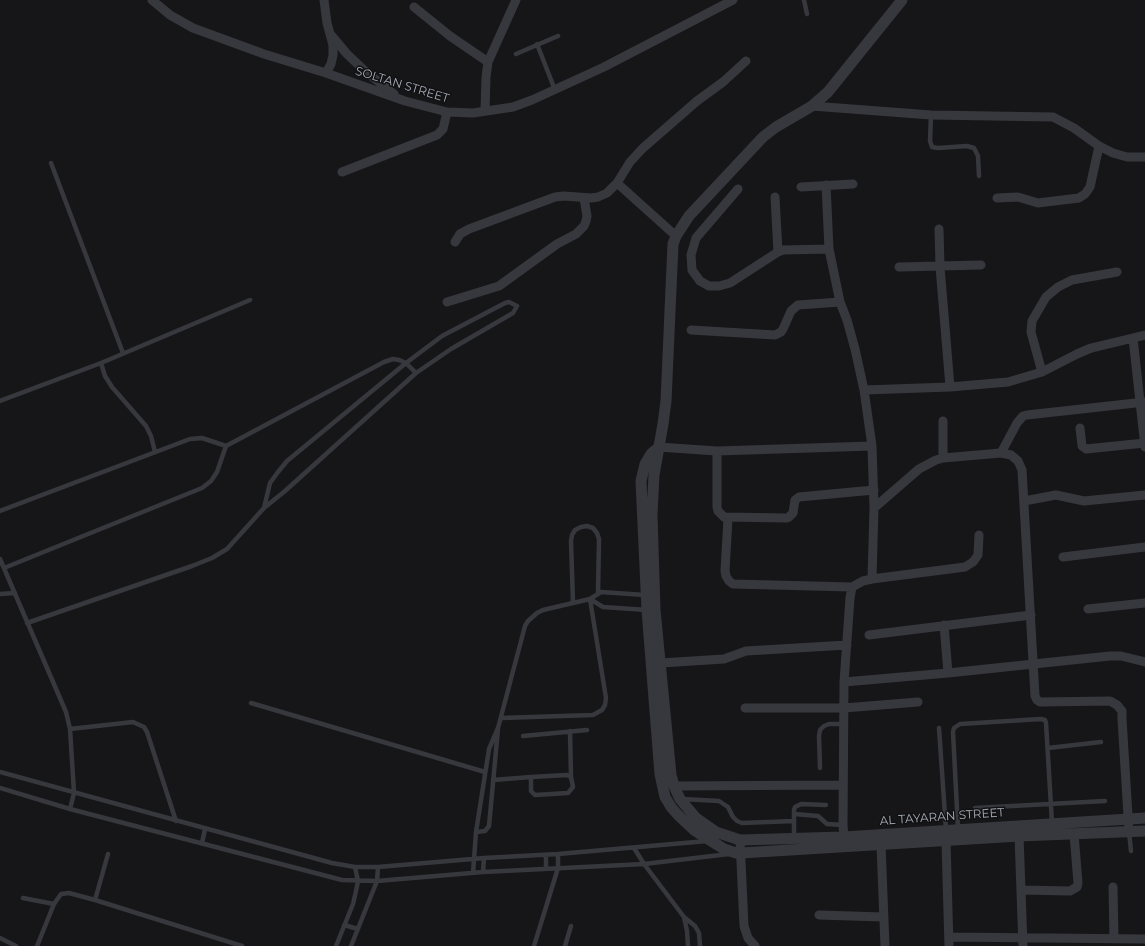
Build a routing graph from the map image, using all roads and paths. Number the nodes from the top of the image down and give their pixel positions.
1 (152, 0) edge
2 (324, 0) edge
3 (516, 0) edge
4 (733, 0) edge
5 (804, 0) edge
6 (902, 0) edge
7 (414, 7) dead end
8 (807, 14) dead end
9 (331, 35) junction
10 (558, 36) dead end
11 (537, 44) junction
12 (516, 54) dead end
13 (746, 60) dead end
14 (488, 62) junction
15 (326, 73) junction
16 (555, 90) junction
17 (405, 101) junction
18 (812, 106) junction
19 (485, 111) junction
20 (447, 112) junction
21 (931, 115) junction
22 (1099, 146) junction
23 (1145, 157) edge
24 (51, 163) dead end
25 (342, 172) dead end
26 (979, 176) dead end
27 (617, 183) junction
28 (854, 184) dead end
29 (826, 185) junction
30 (801, 186) dead end
31 (738, 189) dead end
32 (775, 197) dead end
33 (584, 198) junction
34 (997, 198) dead end
35 (939, 229) dead end
36 (676, 236) junction
37 (455, 242) dead end
38 (829, 249) junction
39 (778, 252) junction
40 (981, 265) dead end
41 (899, 267) dead end
42 (940, 267) junction
43 (1117, 272) dead end
44 (250, 300) dead end
45 (447, 302) dead end
46 (840, 302) junction
47 (691, 330) dead end
48 (1145, 335) edge
49 (1133, 338) junction
50 (123, 353) junction
51 (406, 363) junction
52 (101, 364) junction
53 (1042, 372) junction
54 (416, 373) junction
55 (950, 387) junction
56 (864, 390) junction
57 (0, 401) edge
58 (1143, 403) edge
59 (943, 421) dead end
60 (1080, 428) dead end
61 (1144, 443) edge
62 (226, 446) junction
63 (872, 446) junction
64 (658, 447) junction
65 (1145, 447) edge
66 (717, 450) junction
67 (155, 452) junction
68 (1001, 453) junction
69 (943, 458) junction
70 (874, 490) junction
71 (1145, 495) edge
72 (1024, 502) junction
73 (264, 508) junction
74 (874, 508) junction
75 (0, 511) edge
76 (728, 518) junction
77 (978, 535) dead end
78 (1145, 547) edge
79 (1063, 557) dead end
80 (0, 559) edge
81 (4, 568) junction
82 (872, 579) junction
83 (852, 587) junction
84 (15, 593) junction
85 (598, 593) junction
86 (0, 594) edge
87 (646, 595) junction
88 (590, 598) junction
89 (573, 603) junction
90 (1145, 604) edge
91 (1088, 609) dead end
92 (651, 610) junction
93 (1031, 614) junction
94 (27, 623) junction
95 (944, 625) junction
96 (869, 635) dead end
97 (847, 645) junction
98 (1145, 662) edge
99 (661, 664) junction
100 (1034, 664) junction
101 (948, 673) junction
102 (844, 682) junction
103 (918, 702) dead end
104 (251, 703) dead end
105 (745, 708) dead end
106 (844, 708) junction
107 (501, 718) junction
108 (843, 724) junction
109 (498, 728) junction
110 (939, 728) dead end
111 (70, 729) junction
112 (587, 730) dead end
113 (570, 731) junction
114 (523, 736) dead end
115 (1101, 742) dead end
116 (1048, 748) junction
117 (820, 768) dead end
118 (0, 772) edge
119 (484, 772) junction
120 (530, 777) junction
121 (571, 777) junction
122 (493, 780) junction
123 (843, 785) junction
124 (674, 786) junction
125 (0, 788) edge
126 (74, 793) junction
127 (680, 799) junction
128 (1105, 801) dead end
129 (1051, 804) junction
130 (826, 805) dead end
131 (975, 808) dead end
132 (70, 809) junction
133 (794, 814) junction
134 (1128, 818) junction
135 (1145, 818) edge
136 (794, 820) junction
137 (176, 821) junction
138 (1052, 823) junction
139 (843, 825) junction
140 (205, 829) junction
141 (958, 829) junction
142 (946, 830) junction
143 (1145, 831) edge
144 (476, 832) junction
145 (1129, 832) junction
146 (1074, 834) junction
147 (1020, 836) junction
148 (844, 837) junction
149 (794, 839) junction
150 (710, 840) junction
151 (740, 840) junction
152 (946, 841) junction
153 (202, 843) junction
154 (881, 845) junction
155 (634, 848) junction
156 (1131, 851) dead end
157 (738, 853) junction
158 (108, 854) dead end
159 (558, 854) junction
160 (546, 855) junction
161 (484, 858) junction
162 (474, 859) junction
163 (644, 864) junction
164 (355, 867) junction
165 (378, 868) junction
166 (546, 868) junction
167 (558, 868) junction
168 (483, 872) junction
169 (473, 873) junction
170 (358, 881) junction
171 (377, 881) junction
172 (1113, 887) dead end
173 (1022, 890) junction
174 (23, 898) dead end
175 (95, 900) junction
176 (54, 904) junction
177 (819, 915) dead end
178 (684, 917) junction
179 (883, 917) junction
180 (344, 925) junction
181 (571, 926) dead end
182 (358, 929) junction
183 (0, 938) edge
184 (1114, 939) junction
185 (1145, 940) edge
186 (949, 942) edge
187 (1023, 942) edge
188 (16, 946) edge
189 (37, 946) edge
190 (242, 946) edge
191 (336, 946) edge
192 (351, 946) edge
193 (534, 946) edge
194 (565, 946) edge
195 (688, 946) edge
196 (700, 946) edge
197 (755, 946) edge
198 (885, 946) edge

1 - 15 street, SOLTAN STREET
2 - 9 street
3 - 14 street
4 - 16 street, SOLTAN STREET
5 - 8 lane
6 - 18 street
7 - 14 street
9 - 15 street
9 - 17 street
10 - 11 lane
11 - 12 lane
11 - 16 lane
13 - 27 street
14 - 19 street
15 - 17 street, SOLTAN STREET
16 - 19 street, SOLTAN STREET
17 - 20 street, SOLTAN STREET
18 - 21 street
18 - 36 street
19 - 20 street, SOLTAN STREET
20 - 25 street
21 - 22 street
21 - 26 lane
22 - 23 street
22 - 34 street
24 - 50 lane
27 - 33 street
27 - 36 street
28 - 29 street
29 - 30 street
29 - 38 street
31 - 39 street
32 - 39 street
33 - 37 street
33 - 45 street
35 - 42 street
36 - 64 street
38 - 39 street
38 - 46 street
40 - 42 street
41 - 42 street
42 - 55 street
43 - 53 street
44 - 50 lane
46 - 47 street
46 - 56 street
48 - 49 street
49 - 53 street
49 - 58 street
50 - 52 lane
51 - 54 lane
51 - 54 lane
51 - 62 lane
51 - 73 lane
52 - 57 lane
52 - 67 lane
53 - 55 street
54 - 73 lane
55 - 56 street
56 - 63 street
58 - 61 street
58 - 68 street
59 - 69 street
60 - 61 street
61 - 65 street
62 - 67 lane
62 - 81 lane
63 - 66 street
63 - 70 street
64 - 66 street
64 - 87 street
64 - 92 street
66 - 76 street
67 - 75 lane
68 - 69 street
68 - 72 street
69 - 74 street
70 - 74 street
70 - 76 street
71 - 72 street
72 - 93 street
73 - 94 lane
74 - 82 street
76 - 83 street
77 - 82 street
78 - 79 street
80 - 81 lane
81 - 84 lane
82 - 83 street
83 - 97 street
84 - 86 lane
84 - 94 lane
85 - 87 lane
85 - 88 lane
85 - 89 lane
87 - 92 street
88 - 89 lane
88 - 92 lane
88 - 107 lane
89 - 107 lane
90 - 91 street
92 - 99 street, AL TAYARAN STREET
92 - 150 street
93 - 95 street
93 - 100 street
94 - 111 lane
95 - 96 street
95 - 101 street
97 - 99 street
97 - 102 street
98 - 100 street
99 - 124 street, AL TAYARAN STREET
100 - 101 street
100 - 134 street
101 - 102 street
102 - 106 street
103 - 106 street
104 - 119 lane
105 - 106 street
106 - 108 street
107 - 109 lane
108 - 117 lane
108 - 123 street
109 - 119 lane
109 - 122 lane
110 - 142 lane
111 - 126 lane
111 - 137 lane
112 - 113 lane
113 - 114 lane
113 - 121 lane
115 - 116 lane
116 - 129 lane
116 - 141 lane
118 - 126 lane
119 - 144 lane
120 - 121 lane
120 - 121 lane
120 - 122 lane
122 - 144 lane
123 - 124 street
123 - 139 street
124 - 127 street, AL TAYARAN STREET
125 - 132 lane
126 - 132 lane
126 - 137 lane
127 - 136 lane
127 - 151 street, AL TAYARAN STREET
128 - 129 lane
129 - 131 lane
129 - 138 lane
130 - 133 lane
132 - 153 lane
133 - 136 lane
133 - 139 lane
134 - 135 street, AL TAYARAN STREET
134 - 138 street, AL TAYARAN STREET
134 - 145 street
136 - 149 lane
137 - 140 lane
138 - 141 street, AL TAYARAN STREET
139 - 148 street
140 - 153 lane
140 - 164 lane
141 - 142 street, AL TAYARAN STREET
142 - 148 street, AL TAYARAN STREET
143 - 145 street, AL TAYARAN STREET
144 - 162 lane
145 - 146 street, AL TAYARAN STREET
145 - 156 lane
146 - 147 street, AL TAYARAN STREET
146 - 173 street
147 - 152 street, AL TAYARAN STREET
147 - 173 street
148 - 149 street, AL TAYARAN STREET
149 - 151 street, AL TAYARAN STREET
150 - 155 lane
150 - 157 street
151 - 157 street
152 - 154 street, AL TAYARAN STREET
152 - 186 street
153 - 170 lane
154 - 157 street, AL TAYARAN STREET
154 - 179 street
155 - 159 lane
155 - 163 lane
157 - 163 lane
157 - 197 street
158 - 175 lane
159 - 160 lane
159 - 167 lane
160 - 161 lane
160 - 166 lane
161 - 162 lane
161 - 168 lane
162 - 165 lane
162 - 169 lane
163 - 167 lane
163 - 178 lane
164 - 165 lane
164 - 170 lane
165 - 171 lane
166 - 167 lane
166 - 168 lane
167 - 193 lane
168 - 169 lane
169 - 171 lane
170 - 171 lane
170 - 180 lane
171 - 182 lane
172 - 184 street
173 - 187 street
174 - 176 lane
175 - 176 lane
175 - 190 lane
176 - 189 lane
177 - 179 street
178 - 195 lane
178 - 196 lane
179 - 198 street
180 - 182 lane
180 - 191 lane
181 - 194 lane
182 - 192 lane
183 - 188 lane
184 - 185 street
184 - 187 street
186 - 187 street

